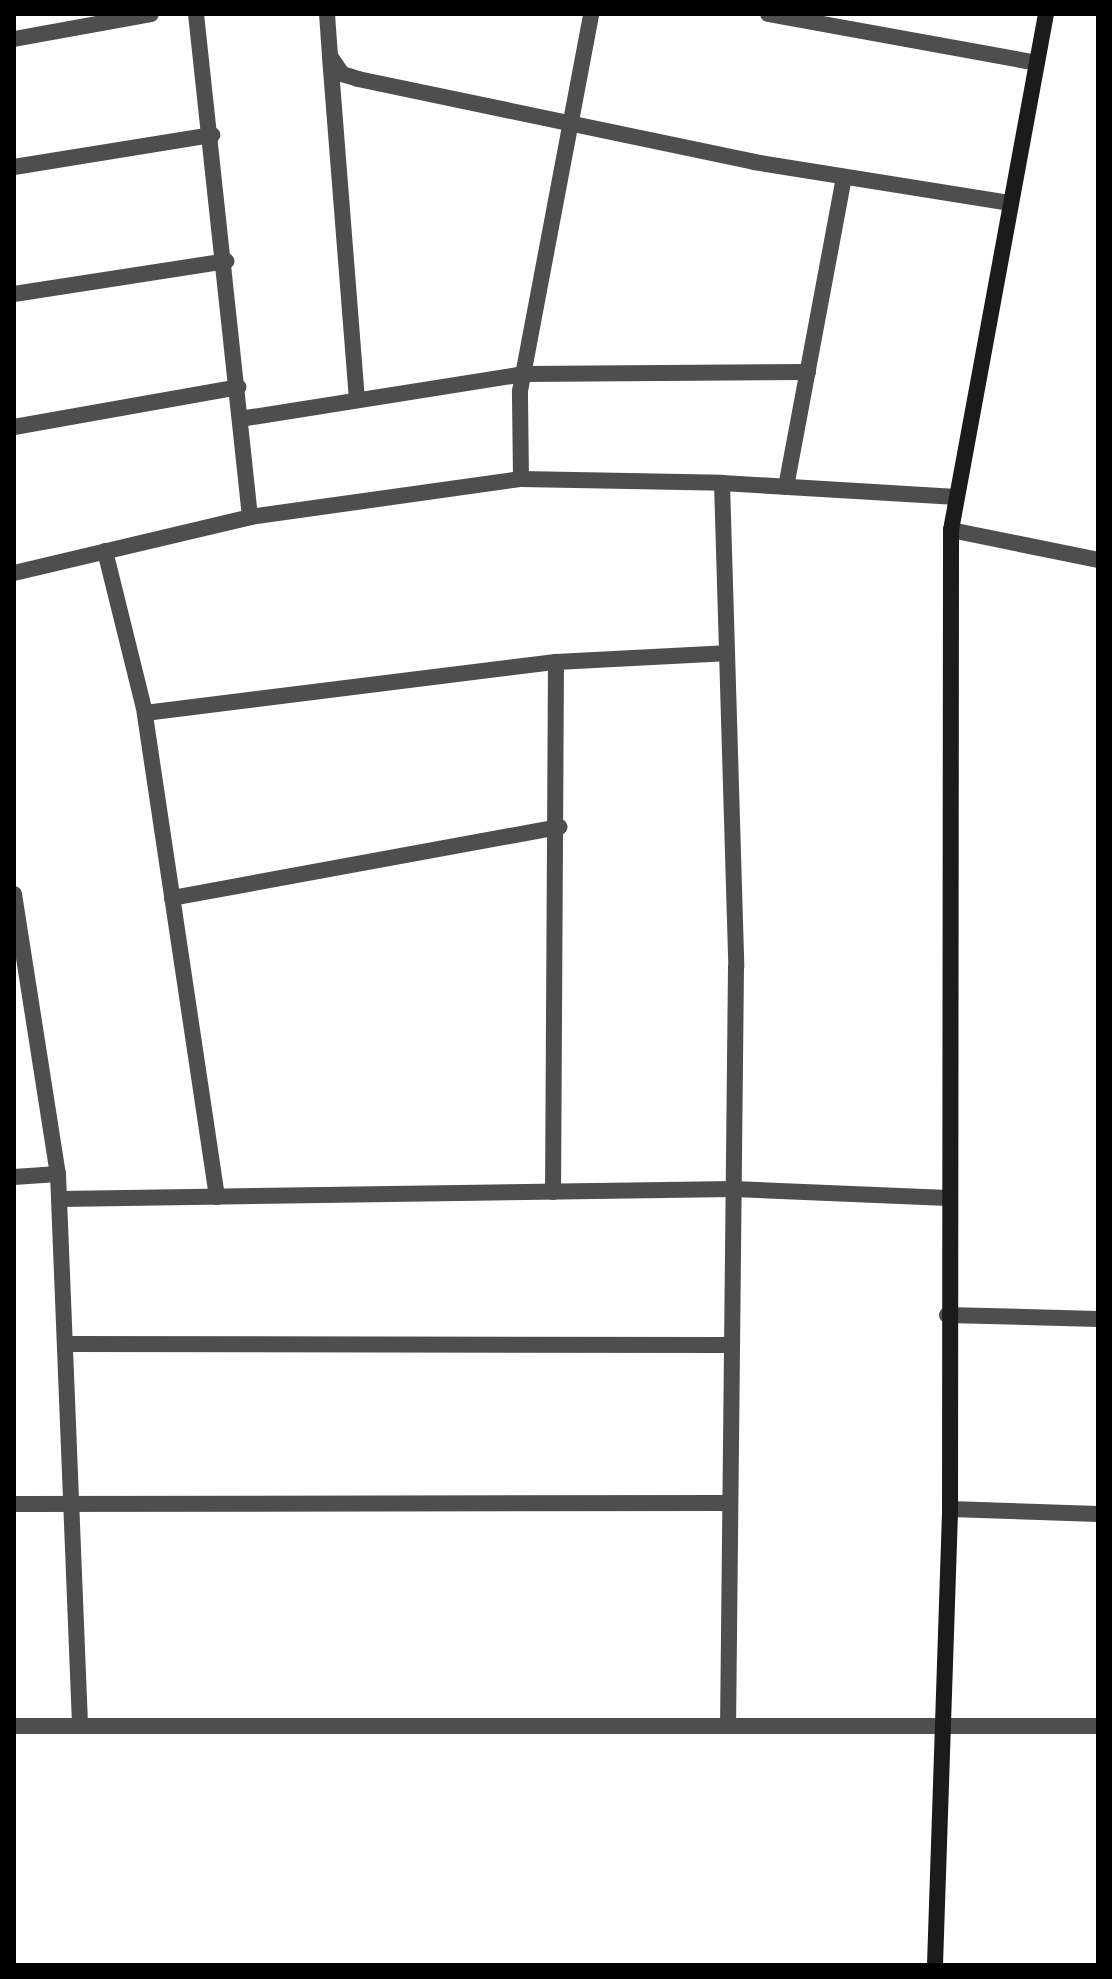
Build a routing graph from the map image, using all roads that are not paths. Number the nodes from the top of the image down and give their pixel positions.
1 (151, 14) edge
2 (196, 14) edge
3 (327, 14) edge
4 (591, 14) edge
5 (768, 14) edge
6 (1046, 14) edge
7 (14, 39) edge
8 (330, 56) junction
9 (1037, 63) junction
10 (570, 123) junction
11 (212, 135) junction
12 (14, 167) edge
13 (844, 177) junction
14 (1011, 203) junction
15 (226, 261) junction
16 (14, 294) edge
17 (808, 372) junction
18 (524, 374) junction
19 (238, 387) junction
20 (357, 398) junction
21 (240, 419) junction
22 (14, 427) edge
23 (521, 479) junction
24 (722, 483) junction
25 (786, 487) junction
26 (957, 497) junction
27 (250, 517) junction
28 (951, 530) junction
29 (105, 551) junction
30 (1098, 560) edge
31 (14, 573) edge
32 (725, 653) junction
33 (556, 662) junction
34 (145, 713) junction
35 (560, 827) junction
36 (14, 894) edge
37 (172, 898) junction
38 (58, 1174) junction
39 (14, 1177) edge
40 (734, 1189) junction
41 (553, 1192) junction
42 (217, 1197) junction
43 (948, 1198) junction
44 (60, 1199) junction
45 (947, 1315) junction
46 (1098, 1319) edge
47 (67, 1344) junction
48 (732, 1345) junction
49 (75, 1502) junction
50 (730, 1503) junction
51 (14, 1504) edge
52 (950, 1509) junction
53 (1098, 1514) edge
54 (80, 1724) junction
55 (941, 1724) junction
56 (14, 1726) edge
57 (728, 1726) junction
58 (1098, 1726) edge
59 (935, 1965) edge

1 - 7 street
2 - 11 street
3 - 8 street
4 - 10 street
5 - 9 street
6 - 9 street
8 - 10 street
8 - 20 street
9 - 14 street
10 - 13 street
10 - 18 street
11 - 12 street
11 - 15 street
13 - 14 street
13 - 17 street
14 - 26 street
15 - 16 street
15 - 19 street
17 - 18 street
17 - 25 street
18 - 20 street
18 - 23 street
19 - 21 street
19 - 22 street
20 - 21 street
21 - 27 street
23 - 24 street
23 - 27 street
24 - 25 street
24 - 32 street
25 - 26 street
26 - 28 street
27 - 29 street
28 - 30 street
28 - 43 street
29 - 31 street
29 - 34 street
32 - 33 street
32 - 40 street
33 - 34 street
33 - 35 street
34 - 37 street
35 - 37 street
35 - 41 street
36 - 38 street
37 - 42 street
38 - 39 street
38 - 44 street
40 - 41 street
40 - 43 street
40 - 48 street
41 - 42 street
42 - 44 street
43 - 45 street
44 - 47 street
45 - 46 street
45 - 52 street
47 - 48 street
47 - 49 street
48 - 50 street
49 - 50 street
49 - 51 street
49 - 54 street
50 - 57 street
52 - 53 street
52 - 55 street
54 - 56 street
54 - 57 street
55 - 57 street
55 - 58 street
55 - 59 street

